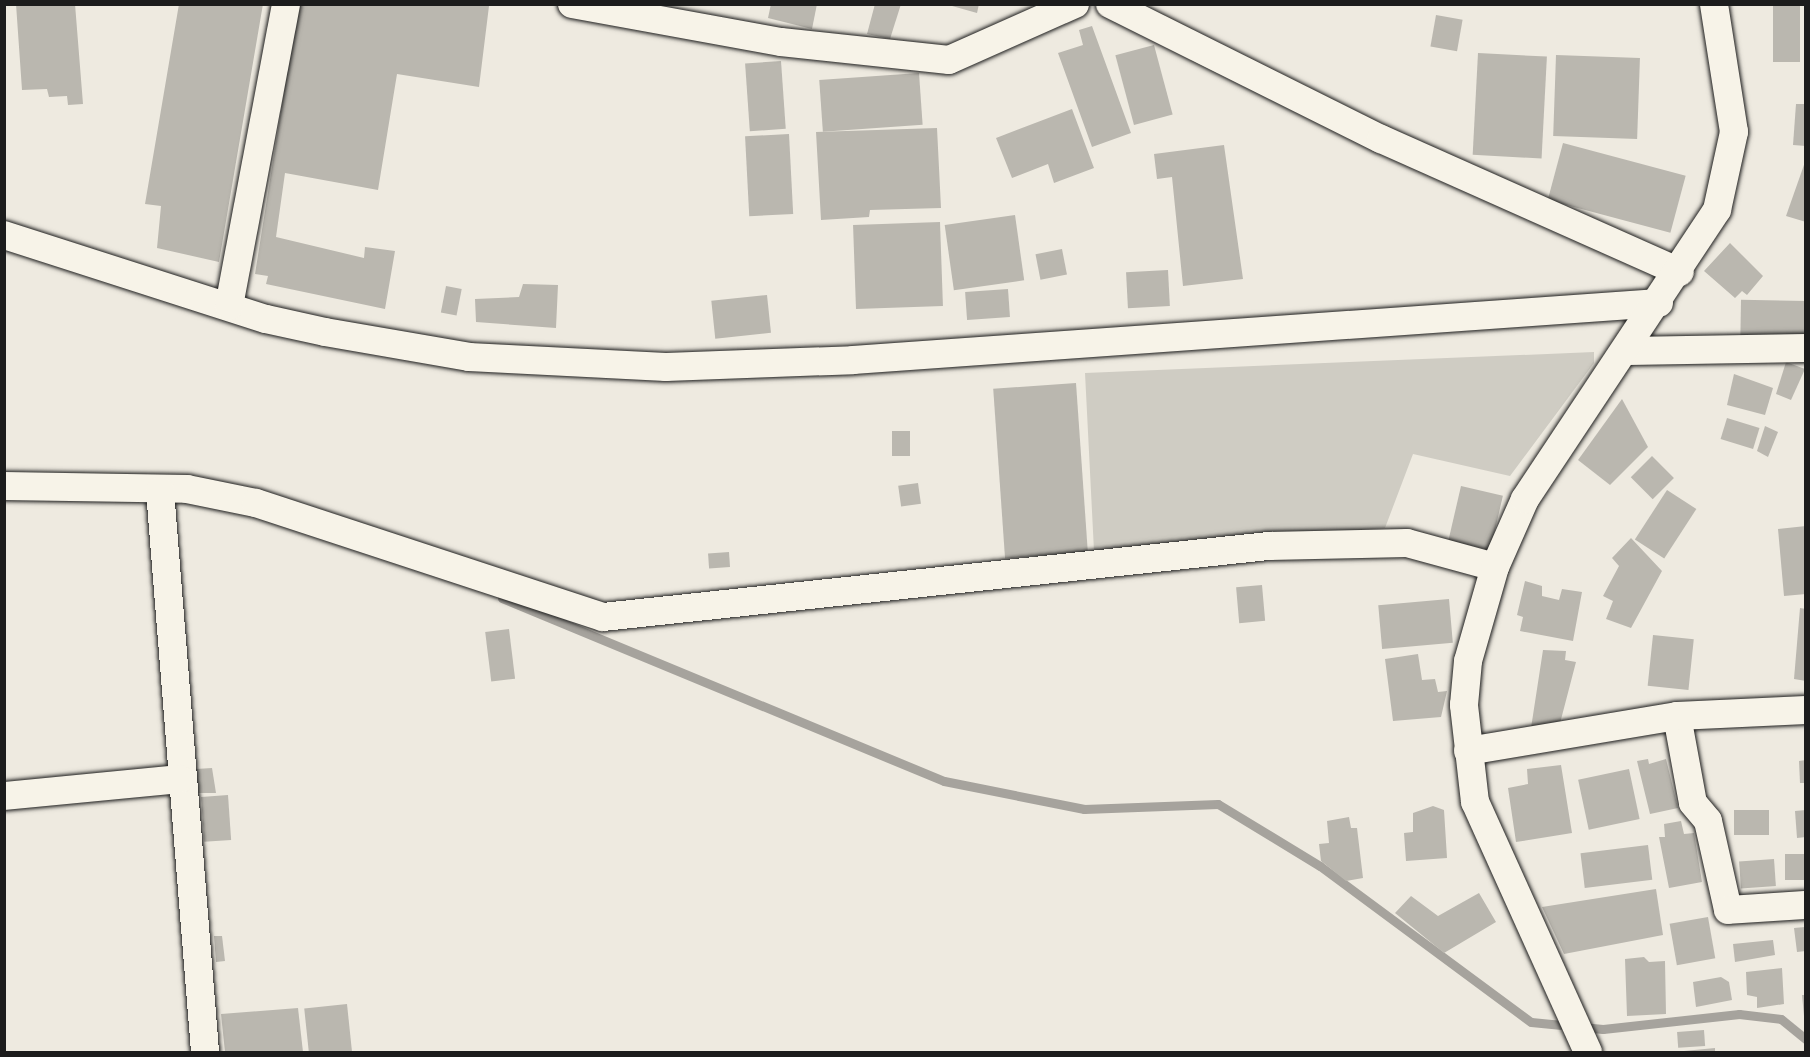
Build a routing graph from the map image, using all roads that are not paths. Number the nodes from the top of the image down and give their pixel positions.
1 (286, 4) edge
2 (572, 4) edge
3 (1075, 4) edge
4 (1110, 4) edge
5 (1714, 4) edge
6 (4, 231) edge
7 (5, 235) edge
8 (1680, 272) junction
9 (1659, 303) junction
10 (229, 306) junction
11 (1806, 348) edge
12 (1628, 351) junction
13 (4, 486) edge
14 (161, 502) junction
15 (1495, 567) junction
16 (1806, 710) edge
17 (1677, 716) junction
18 (1468, 751) junction
19 (179, 779) junction
20 (4, 796) edge
21 (1806, 905) edge
22 (1587, 1049) edge
23 (205, 1053) edge

1 - 10 street
2 - 3 street
4 - 8 street
5 - 8 street
6 - 7 street
7 - 10 street
8 - 9 street
9 - 10 street
9 - 12 street
11 - 12 street
12 - 15 street
13 - 14 street
14 - 15 street
14 - 19 street
15 - 18 street
16 - 17 street
17 - 18 street
17 - 21 street
18 - 22 street
19 - 20 street
19 - 23 street

